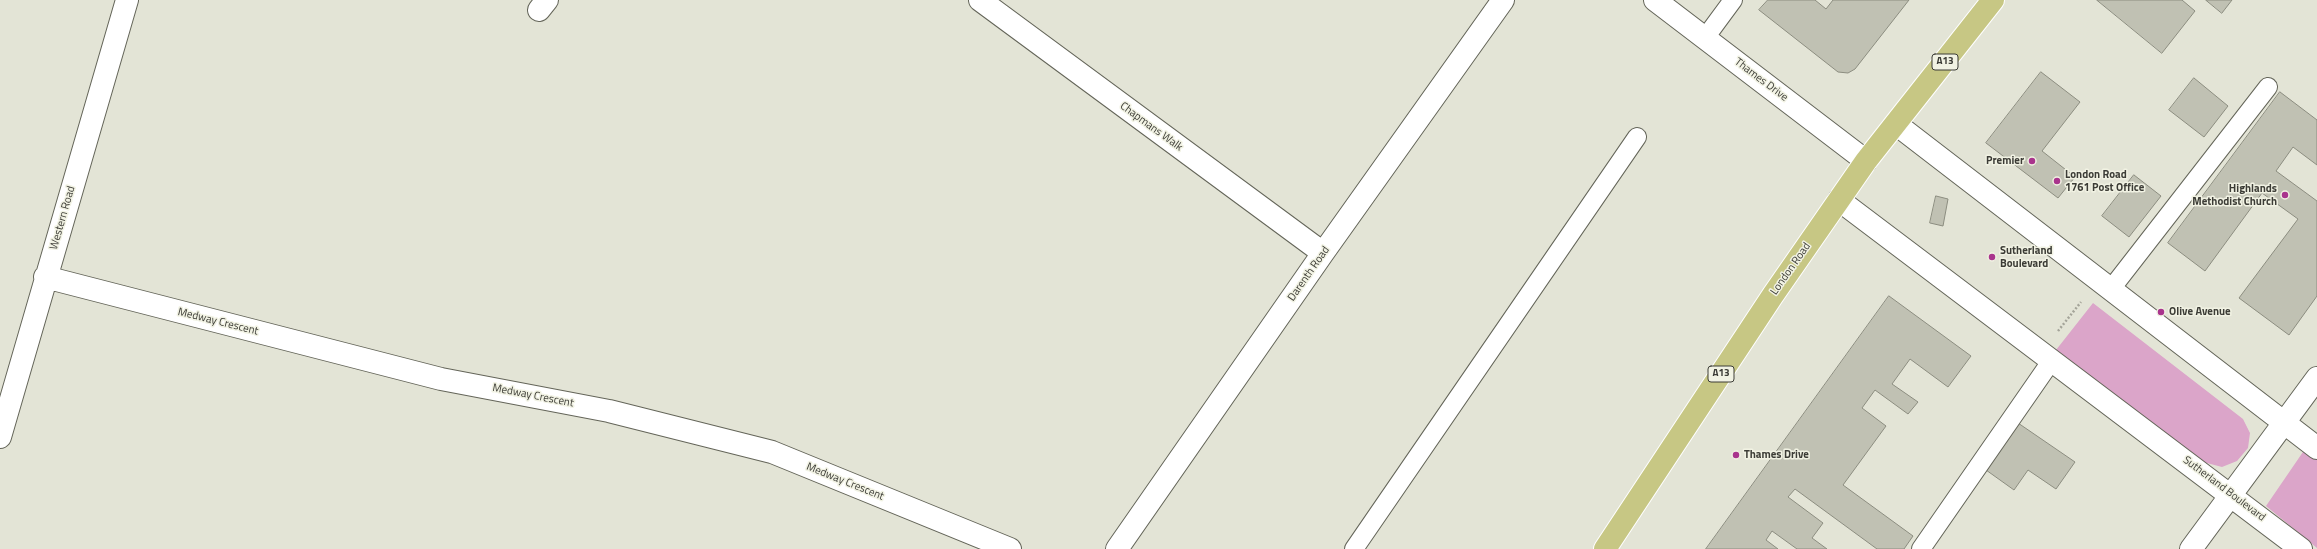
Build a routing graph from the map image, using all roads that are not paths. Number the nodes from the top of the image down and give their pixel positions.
1 (127, 0) edge
2 (980, 0) edge
3 (1503, 0) edge
4 (1655, 0) edge
5 (1733, 0) edge
6 (1993, 0) edge
7 (1705, 38) junction
8 (2268, 87) dead end
9 (1896, 124) junction
10 (1637, 137) dead end
11 (1866, 161) junction
12 (1839, 200) junction
13 (1323, 253) junction
14 (45, 277) junction
15 (2104, 284) junction
16 (2047, 356) junction
17 (2317, 378) edge
18 (2284, 422) junction
19 (0, 436) edge
20 (2317, 448) edge
21 (2232, 495) junction
22 (1010, 549) edge
23 (1117, 549) edge
24 (1354, 549) edge
25 (1605, 549) edge
26 (1921, 549) edge
27 (2191, 549) edge
28 (2301, 549) edge

1 - 14 street, Western Road
2 - 13 street, Chapmans Walk
3 - 13 street, Darenth Road
4 - 7 street, Thames Drive
5 - 7 lane
6 - 9 main road, London Road / A13
7 - 11 street, Thames Drive
8 - 15 lane
9 - 11 main road, London Road / A13
9 - 15 street
10 - 24 lane
11 - 12 main road, London Road / A13
12 - 16 street, Sutherland Boulevard
12 - 25 main road, London Road / A13
13 - 23 street, Darenth Road
14 - 19 street, Western Road
14 - 22 street, Medway Crescent
15 - 18 street
16 - 21 street, Sutherland Boulevard
16 - 26 lane
17 - 18 street
18 - 20 street
18 - 21 street
21 - 27 street
21 - 28 street, Sutherland Boulevard

